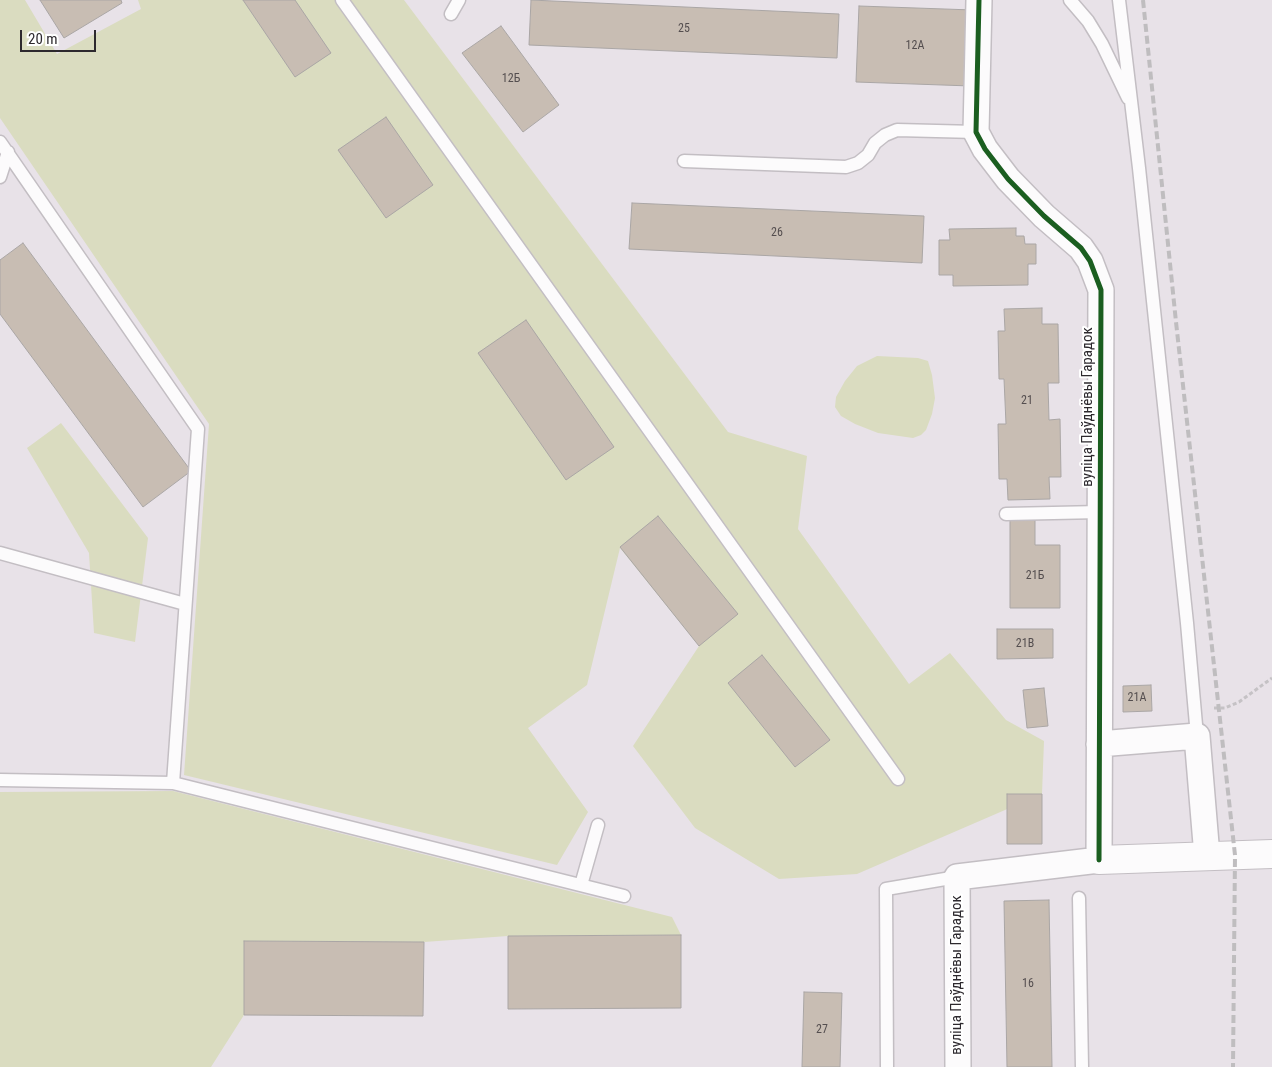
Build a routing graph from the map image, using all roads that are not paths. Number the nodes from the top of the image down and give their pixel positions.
1 (342, 0) edge
2 (459, 0) edge
3 (979, 0) edge
4 (1070, 0) edge
5 (1119, 0) edge
6 (450, 14) dead end
7 (1132, 107) junction
8 (976, 132) junction
9 (0, 142) edge
10 (8, 152) junction
11 (684, 162) dead end
12 (0, 177) edge
13 (1100, 512) junction
14 (1006, 514) dead end
15 (0, 553) edge
16 (185, 604) junction
17 (1197, 736) junction
18 (1099, 744) junction
19 (898, 779) dead end
20 (0, 780) edge
21 (173, 783) junction
22 (598, 825) dead end
23 (1272, 854) edge
24 (1207, 856) junction
25 (1099, 860) junction
26 (957, 877) junction
27 (581, 885) junction
28 (624, 896) dead end
29 (1079, 898) dead end
30 (887, 1067) edge
31 (958, 1067) edge
32 (1082, 1067) edge

1 - 19 lane
2 - 6 lane
3 - 8 street
4 - 7 lane
5 - 7 lane
7 - 17 lane
8 - 11 lane
8 - 13 street, вуліца Паўднёвы Гарадок
9 - 10 lane
10 - 12 lane
10 - 16 lane
13 - 14 lane
13 - 18 street, вуліца Паўднёвы Гарадок
15 - 16 lane
16 - 21 lane
17 - 18 street
17 - 24 street
18 - 25 street, вуліца Паўднёвы Гарадок
20 - 21 lane
21 - 27 lane
22 - 27 lane
23 - 24 street, вуліца Паўднёвы Гарадок
24 - 25 street, вуліца Паўднёвы Гарадок
25 - 26 street, вуліца Паўднёвы Гарадок
26 - 30 lane
26 - 31 street, вуліца Паўднёвы Гарадок
27 - 28 lane
29 - 32 lane

